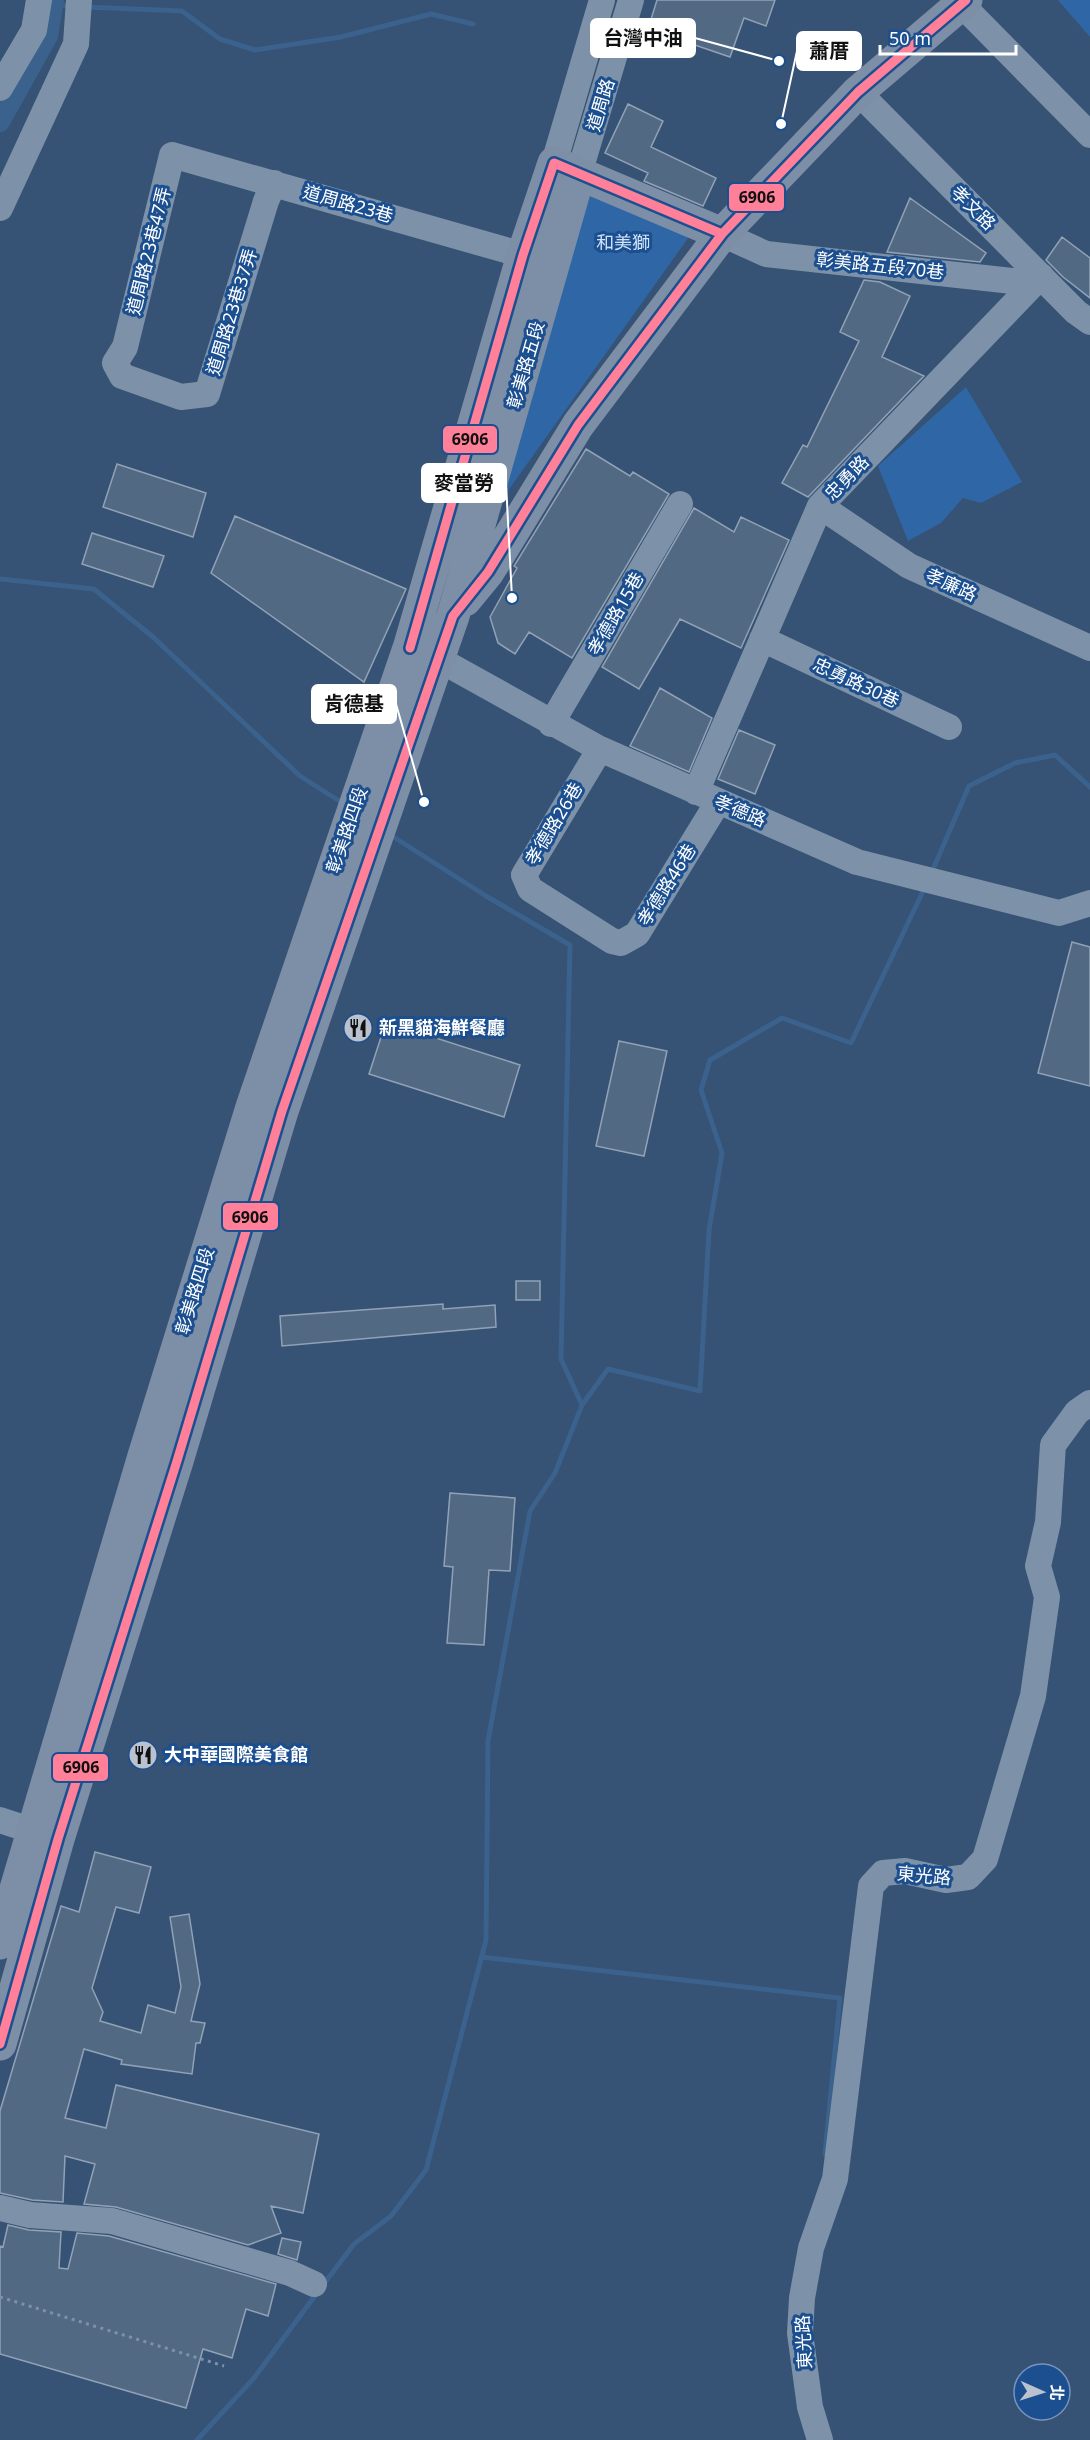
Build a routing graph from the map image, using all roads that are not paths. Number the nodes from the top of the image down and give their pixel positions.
1 (39, 0) edge
2 (602, 0) edge
3 (631, 0) edge
4 (964, 2) edge
5 (78, 8) edge
6 (0, 88) edge
7 (858, 92) junction
8 (1090, 135) edge
9 (172, 155) joint
10 (567, 169) junction
11 (274, 183) junction
12 (0, 208) edge
13 (722, 234) junction
14 (524, 255) junction
15 (1041, 276) junction
16 (1090, 322) edge
17 (126, 346) joint
18 (680, 504) dead end
19 (820, 506) junction
20 (453, 616) junction
21 (762, 639) junction
22 (1090, 648) edge
23 (425, 652) junction
24 (551, 724) junction
25 (949, 727) dead end
26 (600, 749) junction
27 (707, 797) junction
28 (542, 895) joint
29 (1090, 903) edge
30 (268, 1108) junction
31 (1090, 1403) edge
32 (144, 1456) junction
33 (177, 1461) junction
34 (0, 1820) edge
35 (45, 1834) junction
36 (0, 1943) edge
37 (0, 2044) edge
38 (0, 2208) edge
39 (314, 2284) dead end
40 (820, 2440) edge

1 - 6 street
2 - 10 street, 道周路
3 - 10 street, 道周路
4 - 7 main road
4 - 8 street
5 - 12 street
7 - 13 main road
7 - 15 street, 孝文路
9 - 11 street, 道周路23巷
9 - 17 street, 道周路23巷47弄
10 - 13 main road
10 - 14 main road, 彰美路五段
10 - 20 main road, 彰美路五段
11 - 14 street, 道周路23巷
11 - 17 street, 道周路23巷37弄
13 - 15 street, 彰美路五段70巷
13 - 20 main road
14 - 23 main road, 彰美路五段
15 - 16 street, 孝文路
15 - 19 street, 忠勇路
18 - 24 street, 孝德路15巷
19 - 21 street, 忠勇路
19 - 22 street, 孝廉路
20 - 23 main road, 彰美路五段
21 - 25 street, 忠勇路30巷
21 - 27 street, 忠勇路
23 - 24 street, 孝德路
23 - 30 main road, 彰美路四段
24 - 26 street, 孝德路
26 - 27 street, 孝德路
26 - 28 street, 孝德路26巷
27 - 28 street, 孝德路46巷
27 - 29 street, 孝德路
30 - 32 main road, 彰美路四段
30 - 33 main road, 彰美路四段
31 - 40 street, 東光路
32 - 33 main road
32 - 35 main road, 彰美路四段
33 - 35 main road, 彰美路四段
34 - 35 street
35 - 36 main road, 彰美路四段
35 - 37 main road, 彰美路四段
38 - 39 street

